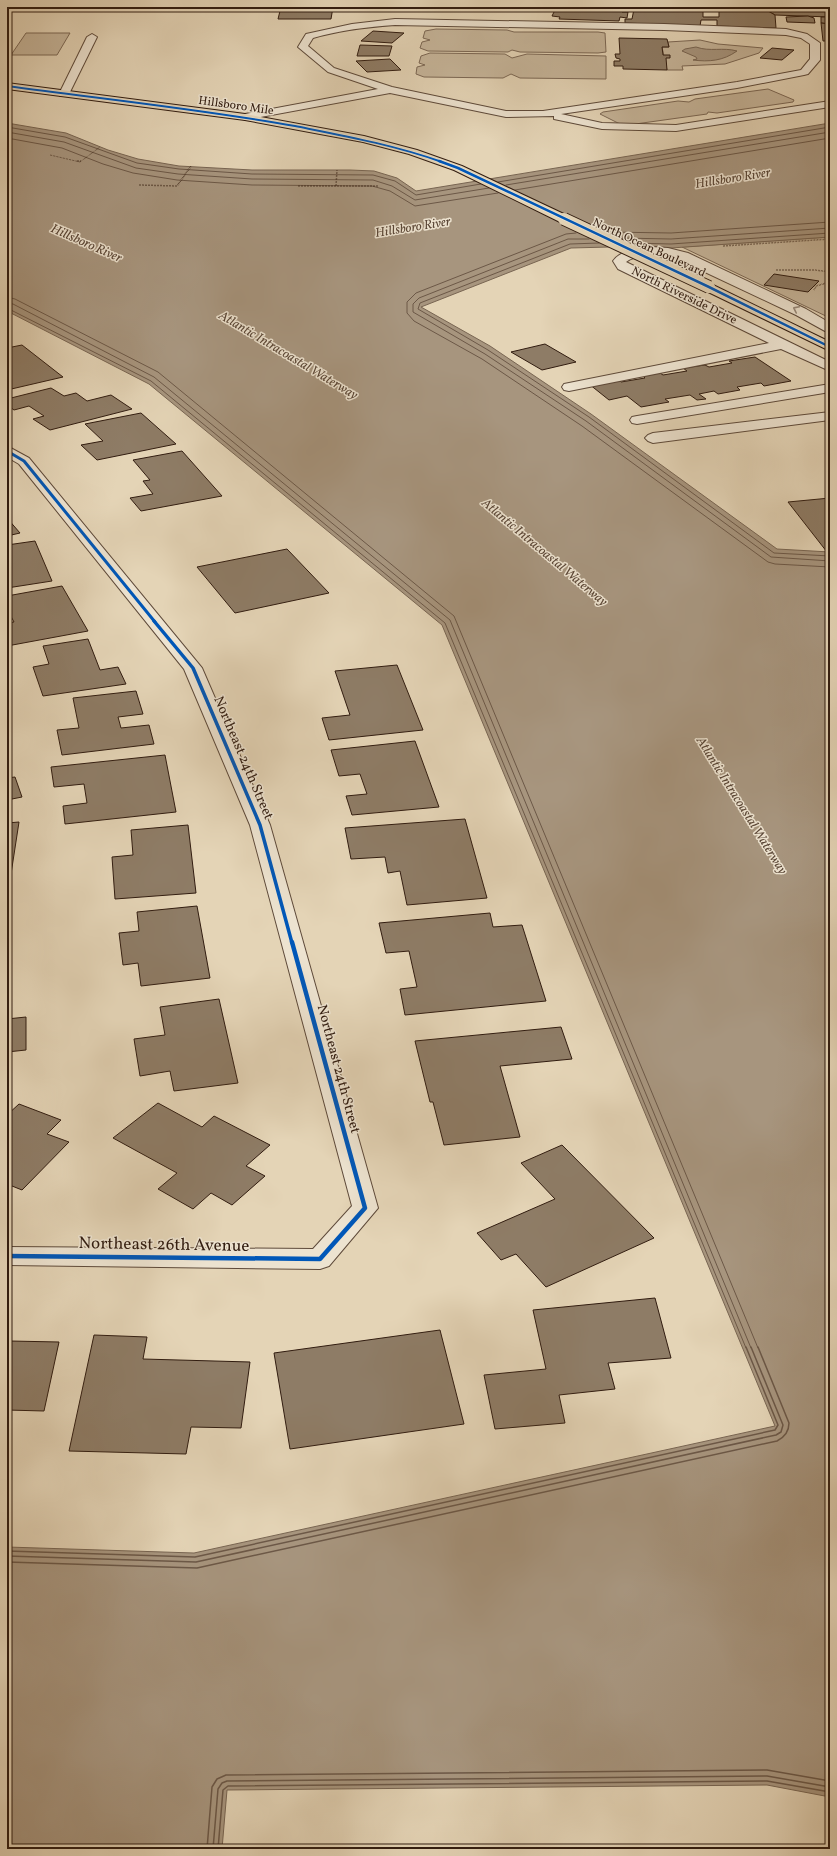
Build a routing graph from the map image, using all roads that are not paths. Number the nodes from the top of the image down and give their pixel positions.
1 (92, 37) dead end
2 (7, 86) edge
3 (390, 90) junction
4 (64, 94) junction
5 (830, 104) edge
6 (543, 114) junction
7 (245, 117) junction
8 (458, 168) joint
9 (830, 328) edge
10 (784, 344) junction
11 (830, 347) edge
12 (830, 367) edge
13 (569, 387) dead end
14 (830, 388) edge
15 (830, 416) edge
16 (637, 420) dead end
17 (653, 438) dead end
18 (13, 459) edge
19 (7, 1256) edge
20 (320, 1259) joint

1 - 4 street
2 - 4 main road, Hillsboro Mile
3 - 6 street
3 - 6 street
3 - 7 street
4 - 7 main road, Hillsboro Mile
5 - 6 street
7 - 8 main road, Hillsboro Mile
8 - 11 main road, North Ocean Boulevard, bridge
9 -> 10 street, North Riverside Drive
10 - 12 street, North Riverside Drive
10 - 13 street
14 - 16 street
15 - 17 street
18 - 20 street, Northeast 24th Street
19 - 20 street, Northeast 26th Avenue

